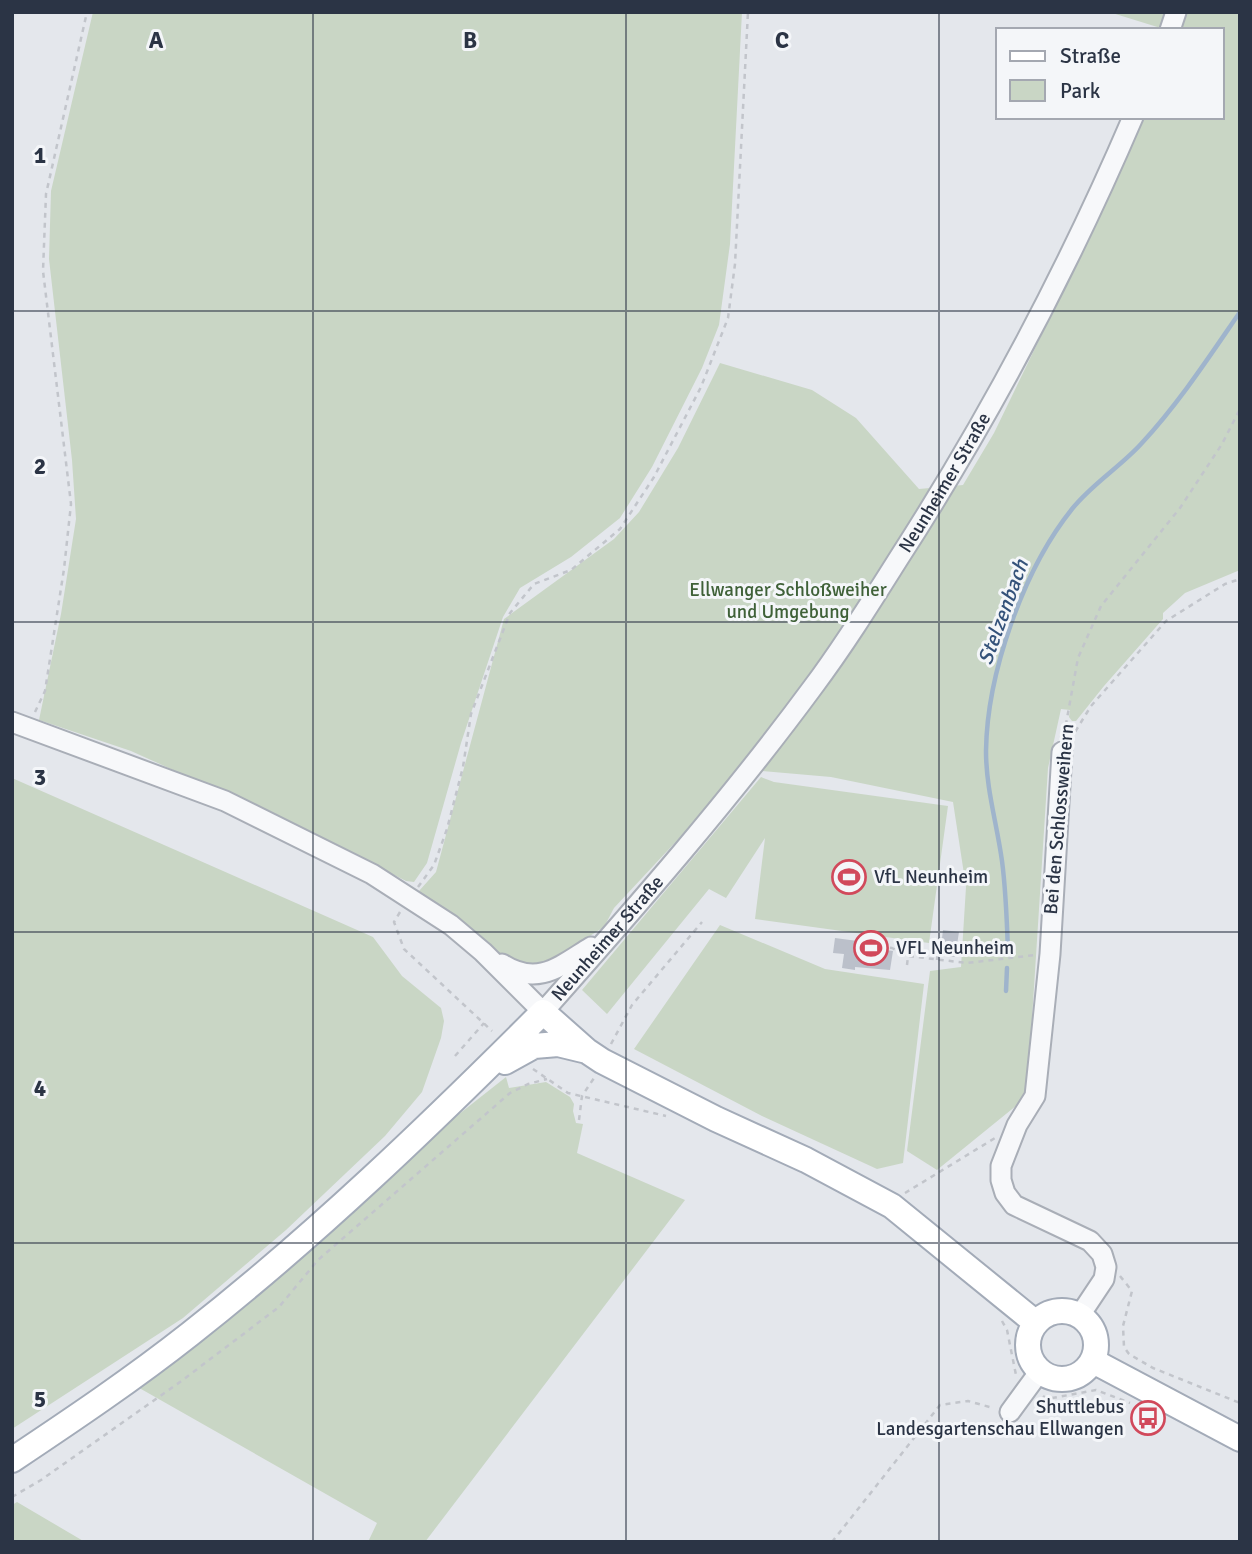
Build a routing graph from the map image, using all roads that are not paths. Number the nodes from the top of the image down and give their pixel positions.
1 (1132, 119) edge
2 (19, 724) edge
3 (1062, 752) road end
4 (611, 936) junction
5 (483, 952) junction
6 (543, 1012) junction
7 (595, 1056) junction
8 (483, 1073) junction
9 (1080, 1315) junction
10 (1036, 1323) junction
11 (1093, 1361) junction
12 (1034, 1379) junction
13 (1010, 1412) road end
14 (1240, 1439) edge
15 (12, 1460) edge

1 - 4 street, Neunheimer Straße
2 - 5 street
3 - 9 street, Bei den Schlossweihern
4 - 5 street
4 - 6 street, Neunheimer Straße
5 - 6 street
6 - 7 main road
6 - 8 main road
7 - 8 main road
7 - 10 main road
8 - 15 main road
9 - 10 main road
9 - 11 main road
10 - 12 main road
11 - 12 main road
11 - 14 main road
12 - 13 street

